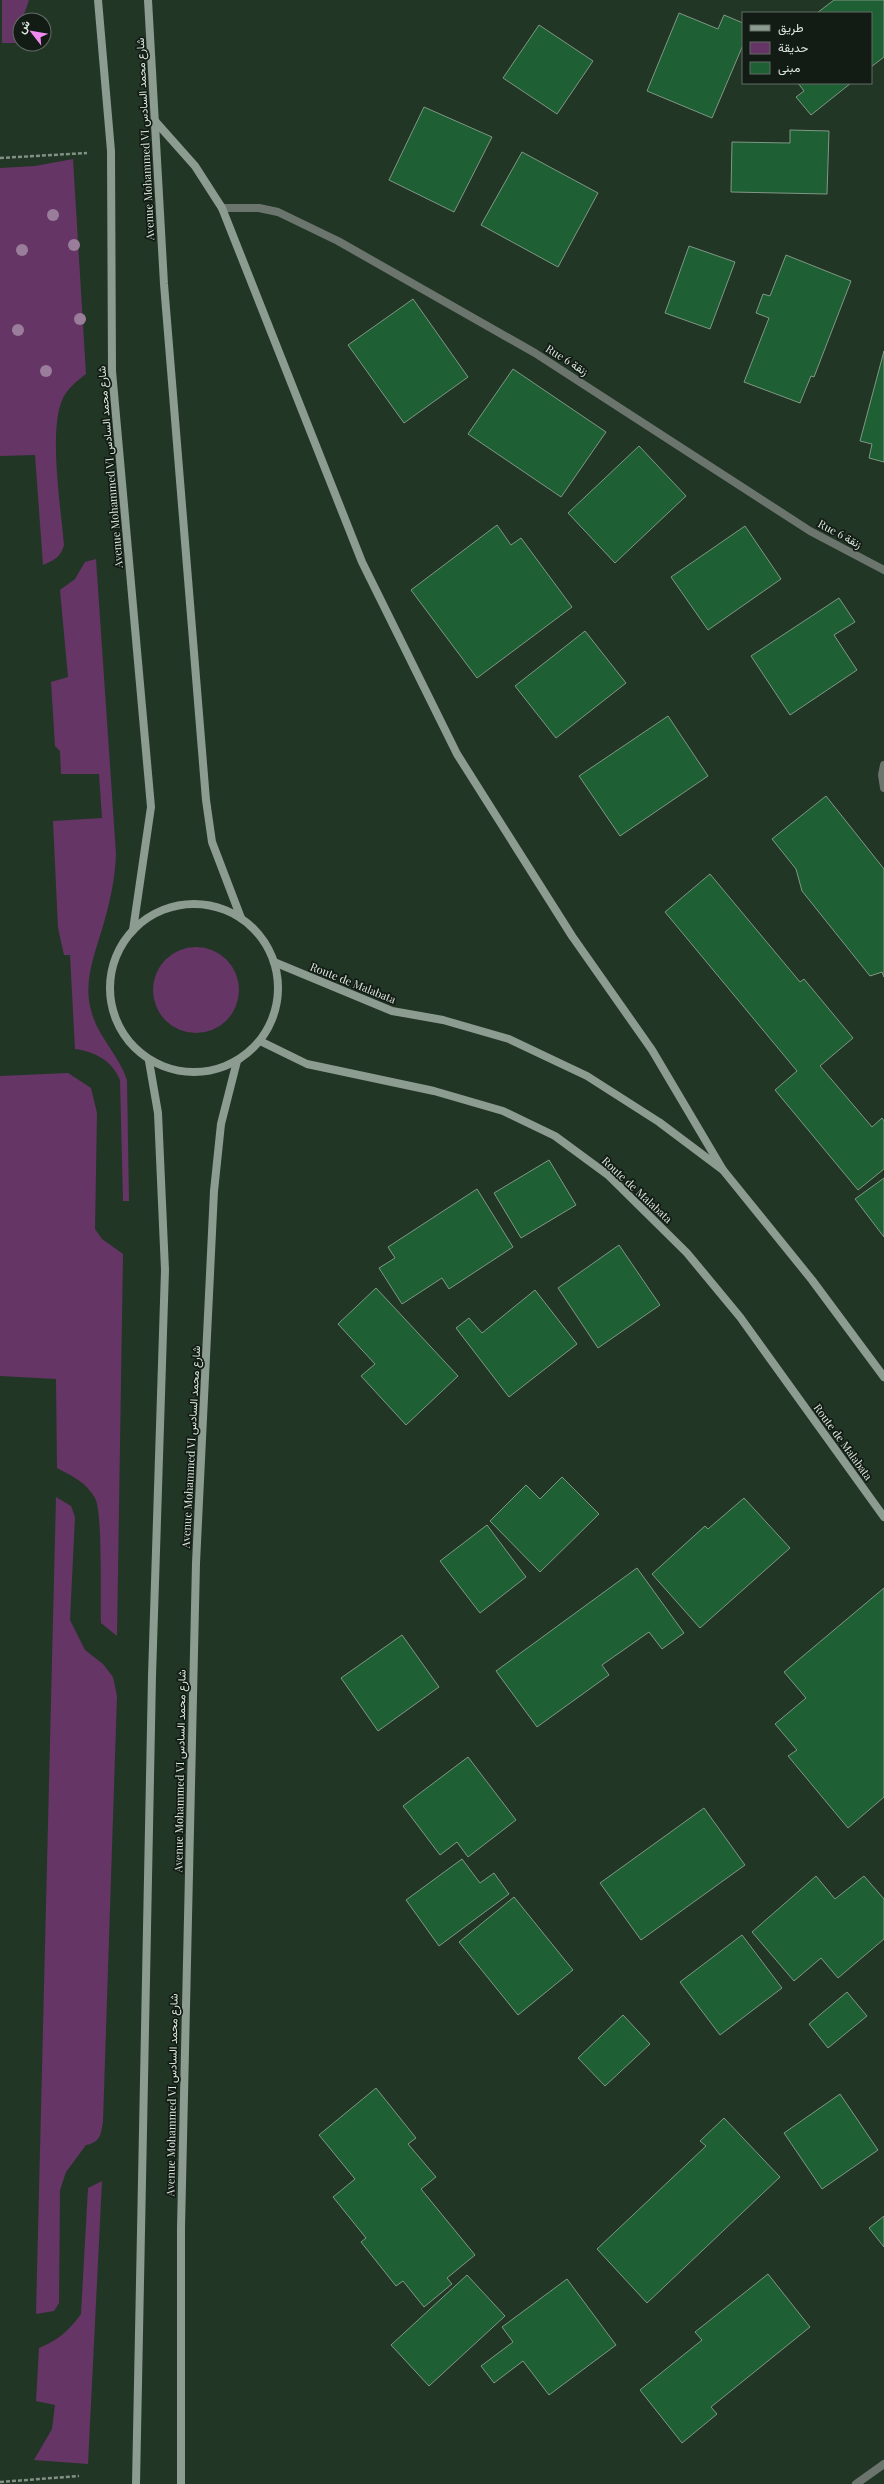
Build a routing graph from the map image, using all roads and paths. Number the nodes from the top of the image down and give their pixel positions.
1 (98, 0) edge
2 (148, 0) edge
3 (155, 121) junction
4 (111, 151) junction
5 (0, 158) edge
6 (222, 208) junction
7 (884, 570) edge
8 (884, 765) edge
9 (884, 788) edge
10 (241, 918) junction
11 (133, 930) junction
12 (274, 962) junction
13 (260, 1041) junction
14 (150, 1061) junction
15 (237, 1061) junction
16 (723, 1170) junction
17 (884, 1377) edge
18 (884, 1517) edge
19 (884, 2464) edge
20 (79, 2476) dead end
21 (0, 2482) edge
22 (136, 2484) edge
23 (181, 2484) edge
24 (856, 2484) edge

1 - 4 main road, Avenue Mohammed VI شارع محمد السادس
2 - 3 main road, Avenue Mohammed VI شارع محمد السادس
3 - 6 main road
3 - 10 main road, Avenue Mohammed VI شارع محمد السادس
4 - 5 path
4 - 11 main road, Avenue Mohammed VI شارع محمد السادس
6 - 7 street, Rue 6 زنقة
6 - 16 main road
8 - 9 street
10 - 11 main road
10 - 12 main road
11 - 14 main road
12 - 13 main road
12 - 16 main road, Route de Malabata
13 - 15 main road
13 - 18 main road, Route de Malabata
14 - 15 main road
14 - 22 main road
15 - 23 main road, Avenue Mohammed VI شارع محمد السادس
16 - 17 main road, Route de Malabata
19 - 24 street
20 - 21 path

